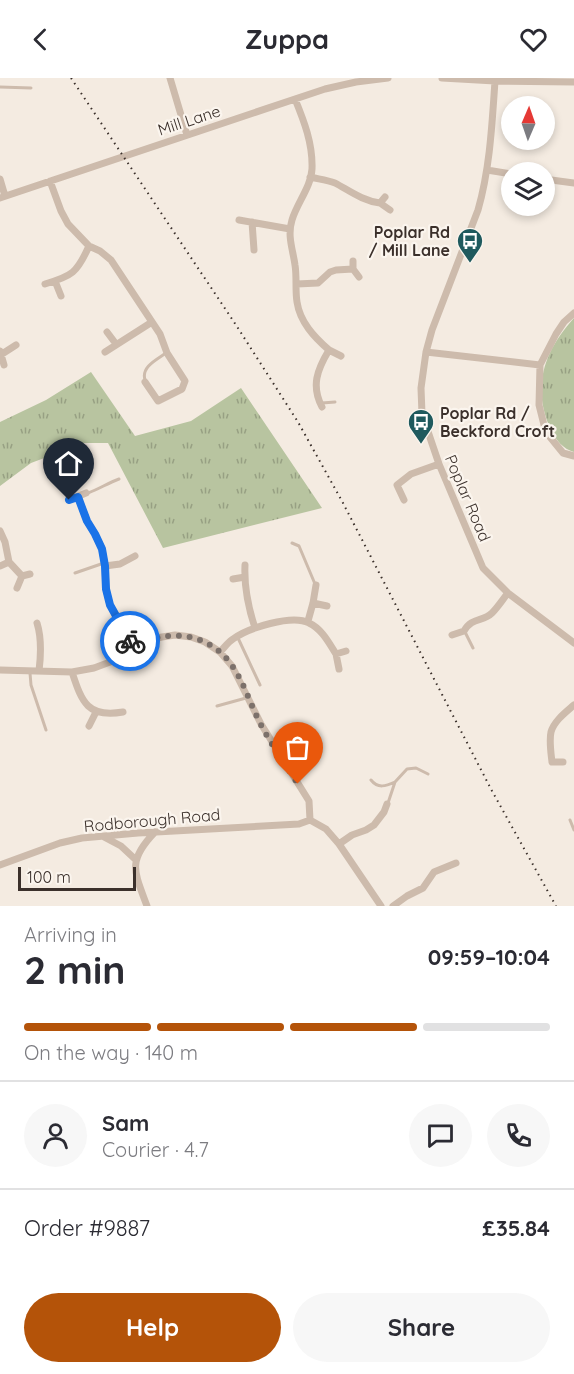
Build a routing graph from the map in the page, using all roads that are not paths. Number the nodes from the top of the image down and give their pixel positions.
1 (170, 78) edge
2 (386, 78) edge
3 (442, 78) edge
4 (495, 81) junction
5 (574, 82) edge
6 (0, 87) edge
7 (31, 88) dead end
8 (295, 99) junction
9 (187, 135) junction
10 (487, 170) junction
11 (501, 172) edge
12 (310, 177) junction
13 (0, 179) edge
14 (555, 180) edge
15 (50, 181) junction
16 (574, 183) edge
17 (385, 196) dead end
18 (3, 197) edge
19 (380, 203) junction
20 (390, 210) dead end
21 (239, 220) dead end
22 (252, 222) junction
23 (290, 229) junction
24 (89, 246) junction
25 (254, 250) dead end
26 (353, 261) dead end
27 (353, 269) junction
28 (359, 277) dead end
29 (55, 281) junction
30 (45, 284) dead end
31 (297, 284) junction
32 (61, 296) dead end
33 (574, 313) edge
34 (152, 322) junction
35 (107, 332) dead end
36 (116, 344) junction
37 (16, 345) dead end
38 (329, 350) junction
39 (105, 352) dead end
40 (167, 352) junction
41 (426, 352) junction
42 (1, 353) edge
43 (342, 356) dead end
44 (4, 365) dead end
45 (540, 365) junction
46 (145, 382) joint
47 (335, 402) dead end
48 (321, 405) joint
49 (574, 456) edge
50 (439, 464) junction
51 (119, 479) dead end
52 (86, 493) joint
53 (78, 497) junction
54 (69, 500) dead end
55 (404, 500) dead end
56 (0, 531) edge
57 (292, 543) dead end
58 (135, 556) dead end
59 (9, 562) junction
60 (105, 565) junction
61 (245, 565) dead end
62 (0, 566) edge
63 (75, 573) dead end
64 (245, 577) junction
65 (233, 579) dead end
66 (316, 585) joint
67 (18, 588) dead end
68 (508, 593) junction
69 (314, 603) junction
70 (327, 606) dead end
71 (308, 621) junction
72 (37, 623) dead end
73 (255, 628) junction
74 (464, 631) junction
75 (453, 635) dead end
76 (237, 636) junction
77 (574, 643) edge
78 (134, 647) junction
79 (473, 648) dead end
80 (346, 651) dead end
81 (219, 652) junction
82 (336, 654) junction
83 (339, 669) dead end
84 (0, 670) edge
85 (30, 671) junction
86 (39, 671) junction
87 (72, 672) junction
88 (260, 685) dead end
89 (248, 697) junction
90 (574, 705) edge
91 (217, 706) dead end
92 (96, 712) junction
93 (123, 712) dead end
94 (89, 726) dead end
95 (46, 730) dead end
96 (563, 762) dead end
97 (428, 774) dead end
98 (371, 780) dead end
99 (396, 782) junction
100 (387, 804) joint
101 (384, 812) junction
102 (391, 816) dead end
103 (310, 820) junction
104 (570, 820) dead end
105 (574, 830) edge
106 (155, 832) junction
107 (102, 836) junction
108 (339, 844) junction
109 (136, 860) junction
110 (456, 863) dead end
111 (0, 865) edge
112 (147, 906) edge
113 (381, 906) edge
114 (393, 906) edge

1 - 9 street
2 - 8 street, Mill Lane
3 - 4 street
4 - 5 street
4 - 10 street, Poplar Road
6 - 7 lane
8 - 9 street, Mill Lane
8 - 12 street
9 - 15 street, Mill Lane
10 - 11 street
10 - 41 street, Poplar Road
12 - 19 street
12 - 23 street
13 - 18 street
14 - 16 street
15 - 18 street, Mill Lane
15 - 24 street
17 - 19 street
19 - 20 street
21 - 22 street
22 - 23 street
22 - 25 street
23 - 31 street
24 - 29 street
24 - 34 street
26 - 27 street
27 - 28 street
27 - 31 street
29 - 30 street
29 - 32 street
31 - 38 street
33 - 45 street
34 - 36 street
34 - 40 street
35 - 36 street
36 - 39 street
37 - 42 street
38 - 43 street
38 - 48 street
40 - 46 lane
40 - 46 street
41 - 45 street
41 - 50 street, Poplar Road
42 - 44 street
45 - 49 street
47 - 48 lane
50 - 55 street
50 - 68 street, Poplar Road
51 - 52 lane
52 - 53 street
53 - 54 street
53 - 60 street
56 - 59 street
57 - 66 lane
58 - 60 street
59 - 62 street
59 - 67 street
60 - 63 lane
60 - 78 street
61 - 64 street
64 - 65 street
64 - 73 street
66 - 69 street
68 - 74 street
68 - 77 street, Poplar Road
69 - 70 street
69 - 71 street
71 - 73 street
71 - 82 street
72 - 86 street
73 - 76 street
74 - 75 street
74 - 79 lane
76 - 81 street
76 - 88 lane
78 - 81 street
78 - 87 street
80 - 82 street
81 - 89 street
82 - 83 street
84 - 85 street
85 - 86 street
85 - 95 lane
86 - 87 street
87 - 92 street
89 - 91 lane
89 - 103 street
90 - 96 street
92 - 93 street
92 - 94 street
97 - 99 lane
98 - 99 lane
99 - 100 lane
100 - 101 street
101 - 102 street
101 - 108 street
103 - 106 street, Rodborough Road
103 - 108 street
104 - 105 lane
106 - 107 street, Rodborough Road
106 - 109 street
107 - 109 street
107 - 111 street, Rodborough Road
108 - 113 street
109 - 112 street
110 - 114 street

